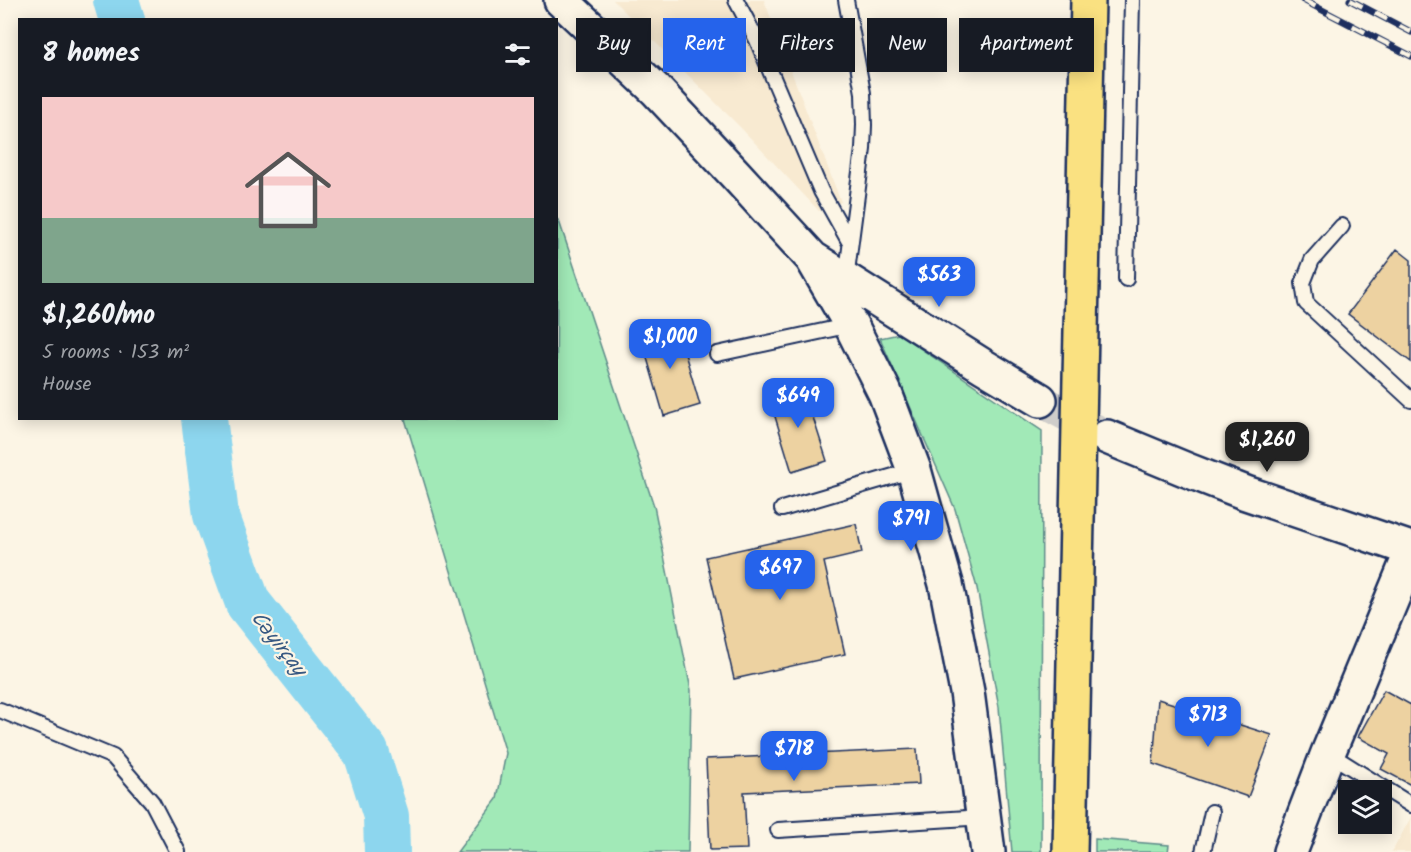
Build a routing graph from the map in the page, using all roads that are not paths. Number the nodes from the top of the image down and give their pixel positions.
1 (561, 0) edge
2 (736, 0) edge
3 (846, 0) edge
4 (1088, 0) edge
5 (1132, 0) edge
6 (1342, 226) dead end
7 (850, 243) junction
8 (812, 258) junction
9 (846, 279) junction
10 (1126, 279) dead end
11 (851, 325) junction
12 (717, 354) dead end
13 (1040, 400) tunnel mouth
14 (1411, 400) edge
15 (1107, 437) tunnel mouth
16 (914, 470) junction
17 (782, 509) dead end
18 (1411, 551) edge
19 (0, 710) edge
20 (1328, 753) junction
21 (1411, 806) edge
22 (1212, 812) dead end
23 (984, 817) junction
24 (778, 830) dead end
25 (178, 852) edge
26 (988, 852) edge
27 (1070, 852) edge
28 (1203, 852) edge
29 (1290, 852) edge

1 - 8 main road
2 - 7 lane
3 - 7 lane
4 - 27 main road
5 - 10 lane
6 - 14 lane
7 - 9 lane
8 - 9 main road
8 - 11 main road
9 - 13 main road
11 - 12 lane
11 - 16 main road
15 - 18 main road
16 - 17 lane
16 - 23 main road
18 - 20 main road
19 - 25 lane
20 - 21 lane
20 - 29 main road
22 - 28 lane
23 - 24 lane
23 - 26 main road

